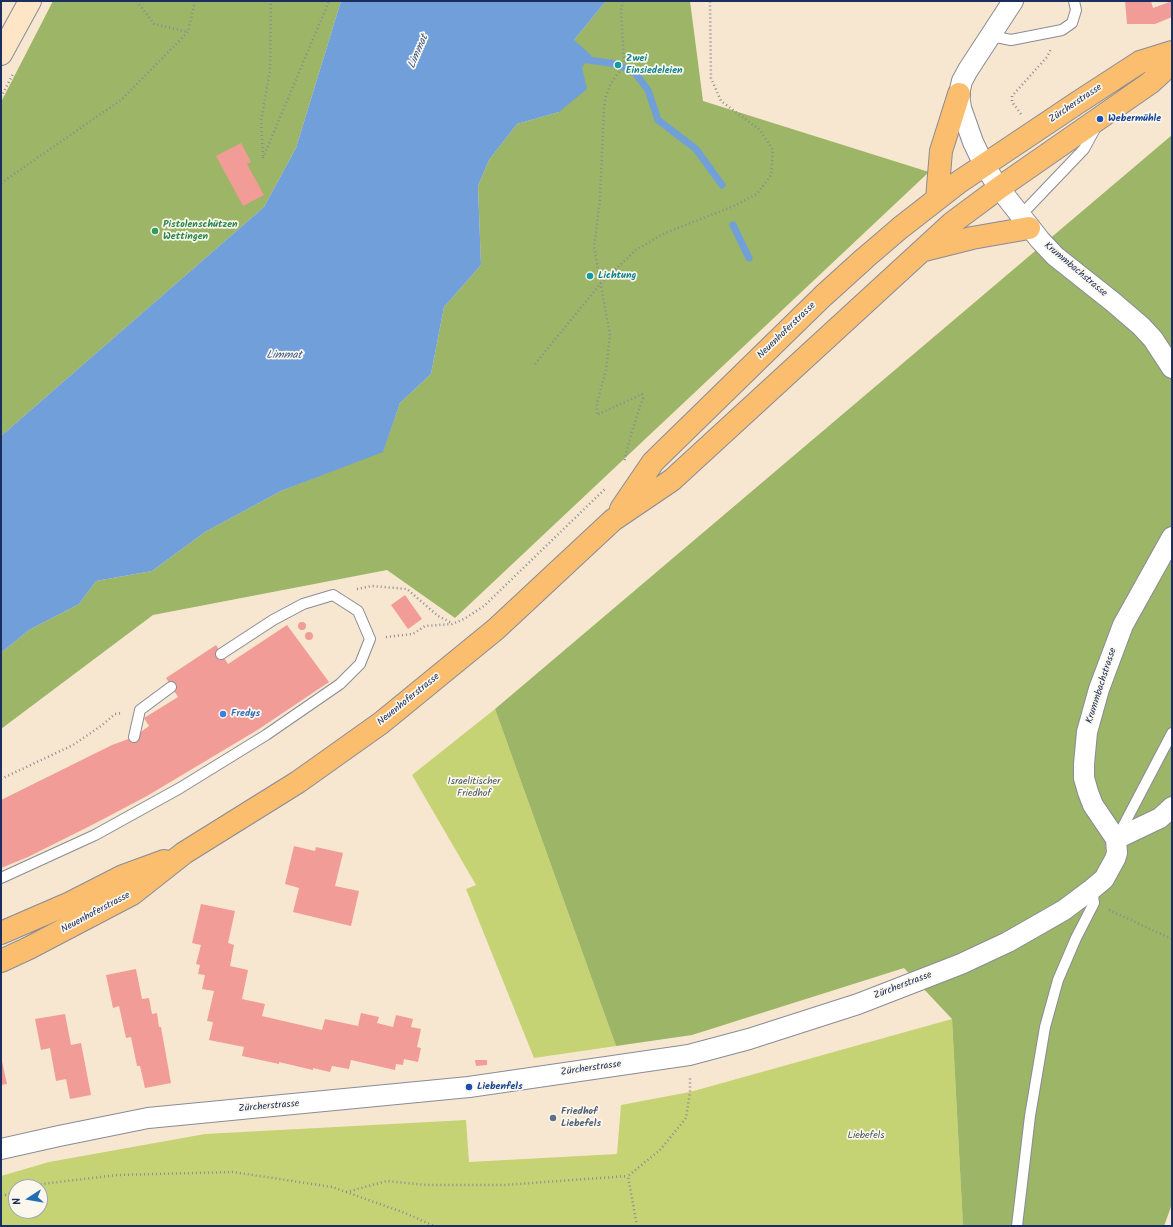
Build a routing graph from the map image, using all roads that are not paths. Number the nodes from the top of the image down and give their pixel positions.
1 (30, 1) edge
2 (1013, 1) edge
3 (1074, 1) edge
4 (991, 36) junction
5 (1172, 52) edge
6 (1, 54) edge
7 (1172, 62) edge
8 (959, 94) junction
9 (1100, 119) junction
10 (984, 165) junction
11 (999, 188) junction
12 (937, 199) junction
13 (1024, 222) junction
14 (921, 250) junction
15 (1172, 368) edge
16 (613, 520) junction
17 (1172, 537) edge
18 (222, 654) dead end
19 (171, 687) dead end
20 (1172, 733) edge
21 (134, 737) dead end
22 (1172, 807) edge
23 (1116, 839) junction
24 (184, 853) junction
25 (1, 878) edge
26 (1093, 896) junction
27 (1, 933) edge
28 (1, 961) edge
29 (1, 1150) edge
30 (1017, 1226) edge

1 - 6 main road
2 - 4 street
3 - 4 lane
4 - 8 street
5 - 10 main road, Zürcherstrasse
7 - 9 main road
8 - 10 street
8 - 12 main road
9 - 11 main road
9 - 13 lane
10 - 11 street, Krummbachstrasse
10 - 12 main road, Neuenhoferstrasse
11 - 13 street, Krummbachstrasse
11 - 14 main road, Neuenhoferstrasse
12 - 16 main road, Neuenhoferstrasse
13 - 14 main road
13 - 15 street, Krummbachstrasse
14 - 16 main road, Neuenhoferstrasse
16 - 24 main road, Neuenhoferstrasse
17 - 23 street, Krummbachstrasse
18 - 25 lane
19 - 21 lane
20 - 23 lane
22 - 23 street
23 - 26 street, Zürcherstrasse
24 - 27 main road, Neuenhoferstrasse
24 - 28 main road, Neuenhoferstrasse
26 - 29 street, Zürcherstrasse
26 - 30 lane

